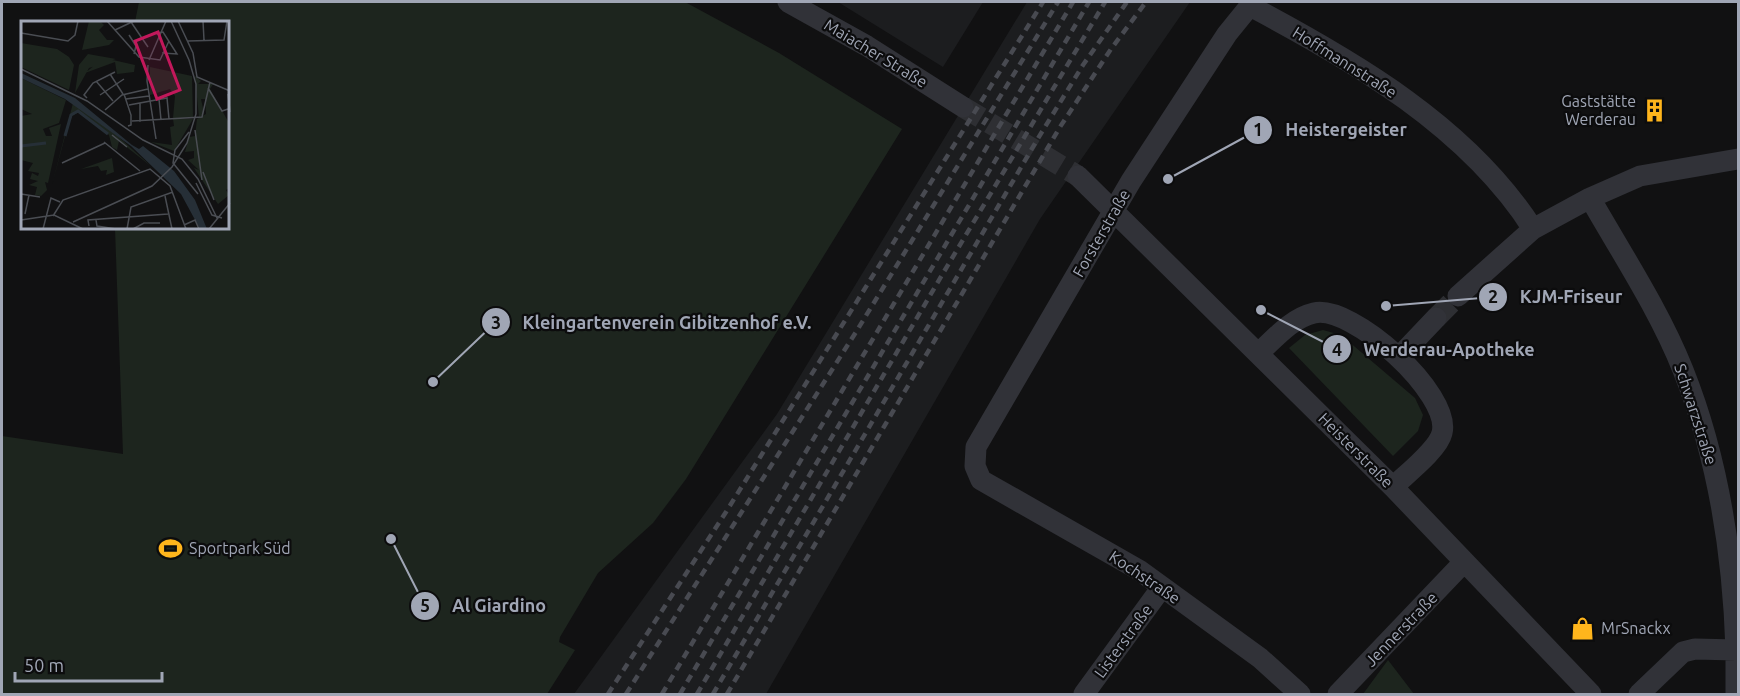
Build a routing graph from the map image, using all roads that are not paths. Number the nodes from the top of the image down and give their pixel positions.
1 (788, 2) edge
2 (1252, 4) edge
3 (963, 107) tunnel mouth
4 (1738, 159) edge
5 (1078, 176) tunnel mouth
6 (1590, 198) junction
7 (1116, 210) junction
8 (1533, 230) junction
9 (1458, 296) tunnel mouth
10 (1436, 318) tunnel mouth
11 (1259, 352) junction
12 (1399, 357) junction
13 (978, 476) joint
14 (1393, 487) junction
15 (1463, 563) junction
16 (1736, 586) edge
17 (1162, 587) junction
18 (1736, 650) junction
19 (1084, 694) edge
20 (1300, 694) edge
21 (1338, 694) edge
22 (1591, 694) edge
23 (1639, 694) edge
24 (1736, 694) edge

1 - 3 street, Maiacher Straße
2 - 7 street, Forsterstraße
2 - 8 street, Hoffmannstraße
4 - 6 street
5 - 7 street
6 - 8 street
6 - 16 street, Schwarzstraße
7 - 11 street, Heisterstraße
7 - 13 street, Forsterstraße
8 - 9 street
10 - 12 street
11 - 12 street
11 - 14 street, Heisterstraße
12 - 14 street
13 - 17 street, Kochstraße
14 - 15 street, Heisterstraße
15 - 21 street, Jennerstraße
15 - 22 street, Heisterstraße
16 - 18 street, Schwarzstraße
17 - 19 street, Listerstraße
17 - 20 street, Kochstraße
18 - 23 street
18 - 24 street, Schwarzstraße

